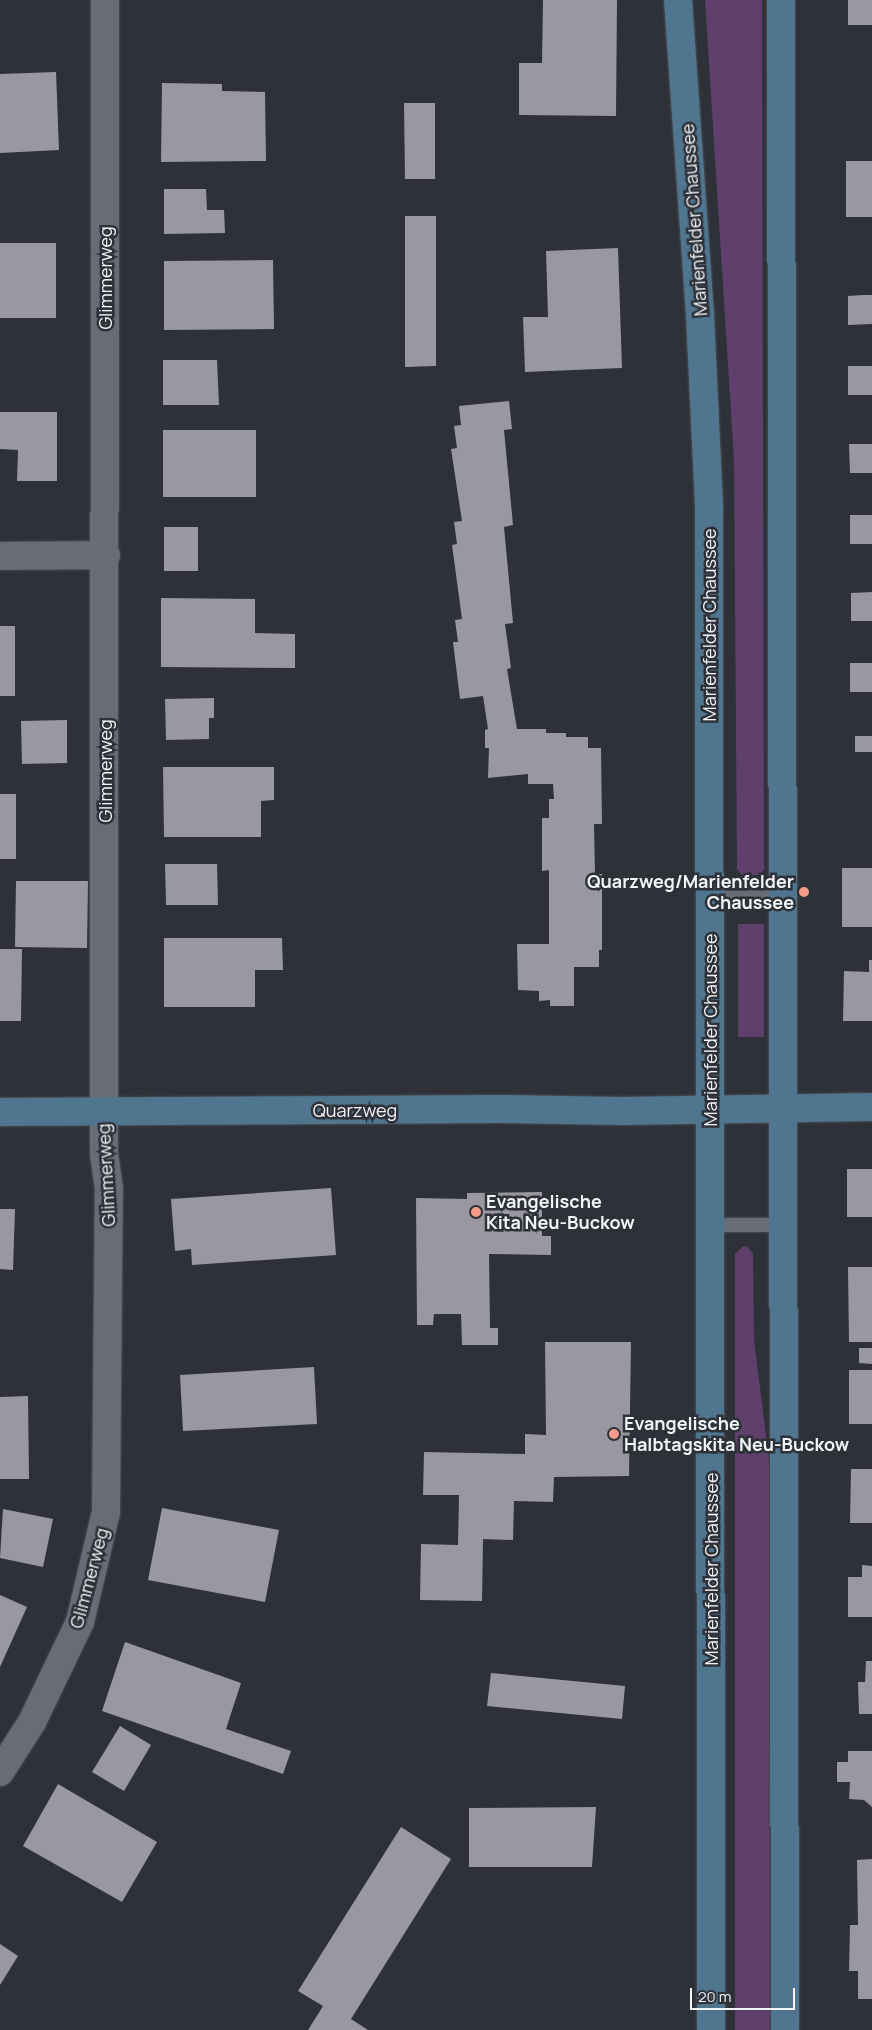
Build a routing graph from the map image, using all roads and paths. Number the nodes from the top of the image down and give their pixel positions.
1 (105, 0) edge
2 (678, 0) edge
3 (782, 0) edge
4 (106, 555) junction
5 (0, 556) edge
6 (783, 897) junction
7 (710, 898) junction
8 (872, 1107) edge
9 (784, 1109) junction
10 (710, 1110) junction
11 (0, 1112) edge
12 (104, 1112) junction
13 (710, 1225) junction
14 (784, 1225) junction
15 (0, 1772) edge
16 (711, 2030) edge
17 (785, 2030) edge

1 - 4 street, Glimmerweg
2 - 7 main road, Marienfelder Chaussee
3 - 6 main road
4 - 5 street
4 - 12 street, Glimmerweg
6 - 7 lane
6 - 9 main road
7 - 10 main road, Marienfelder Chaussee
8 - 9 main road, Quarzweg
9 - 10 main road, Quarzweg
9 - 14 main road
10 - 12 main road, Quarzweg
10 - 13 main road, Marienfelder Chaussee
11 - 12 main road, Quarzweg
12 - 15 street, Glimmerweg
13 - 14 lane
13 - 16 main road, Marienfelder Chaussee
14 - 17 main road

